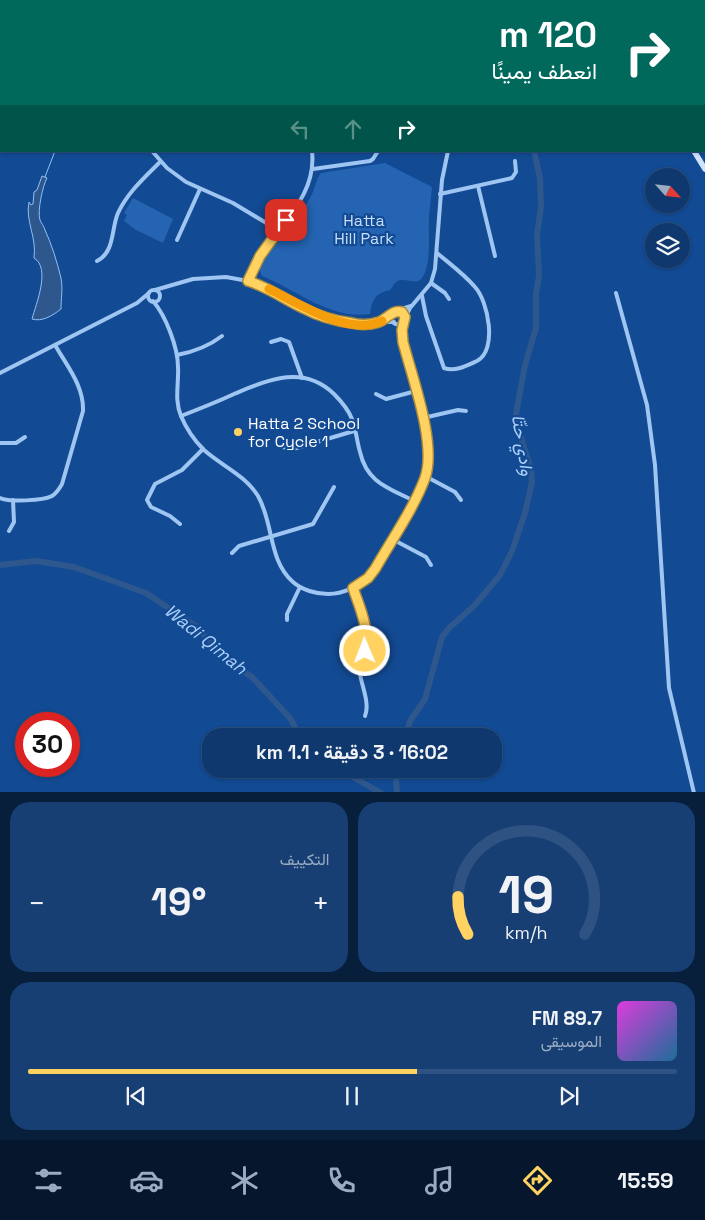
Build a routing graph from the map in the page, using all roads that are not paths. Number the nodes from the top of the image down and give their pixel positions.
1 (153, 152) edge
2 (312, 152) edge
3 (378, 152) edge
4 (448, 152) edge
5 (696, 152) edge
6 (697, 152) edge
7 (515, 161) dead end
8 (160, 162) junction
9 (705, 163) edge
10 (313, 169) junction
11 (705, 169) edge
12 (478, 186) junction
13 (200, 189) junction
14 (440, 194) junction
15 (278, 230) junction
16 (176, 240) dead end
17 (437, 253) junction
18 (495, 256) dead end
19 (97, 261) dead end
20 (248, 281) junction
21 (431, 283) junction
22 (172, 285) junction
23 (155, 290) junction
24 (149, 293) junction
25 (616, 293) dead end
26 (422, 296) junction
27 (160, 298) junction
28 (449, 299) dead end
29 (152, 301) junction
30 (137, 302) junction
31 (413, 304) junction
32 (161, 311) junction
33 (398, 311) junction
34 (392, 314) junction
35 (404, 320) junction
36 (380, 322) junction
37 (394, 323) junction
38 (402, 330) junction
39 (222, 336) dead end
40 (271, 342) dead end
41 (55, 345) junction
42 (177, 355) junction
43 (0, 373) edge
44 (302, 378) junction
45 (416, 391) junction
46 (376, 394) dead end
47 (466, 411) dead end
48 (181, 416) junction
49 (423, 418) junction
50 (354, 430) junction
51 (24, 437) dead end
52 (0, 443) edge
53 (284, 447) dead end
54 (203, 449) junction
55 (426, 476) junction
56 (334, 487) dead end
57 (0, 498) edge
58 (13, 500) junction
59 (461, 500) dead end
60 (414, 501) junction
61 (180, 524) dead end
62 (9, 531) dead end
63 (272, 537) junction
64 (392, 539) junction
65 (232, 553) dead end
66 (431, 565) dead end
67 (300, 587) junction
68 (353, 588) junction
69 (287, 620) dead end
70 (365, 716) dead end
71 (694, 792) edge

1 - 8 street
2 - 10 street
3 - 10 street
4 - 14 street
5 - 11 main road
6 - 9 main road
7 - 12 street
8 - 13 street
8 - 19 street
10 - 15 street
12 - 14 street
12 - 18 street
13 - 15 street
13 - 16 street
14 - 17 street
15 - 20 street
17 - 21 street
17 - 26 street
20 - 22 street
20 - 36 street
21 - 26 street
21 - 28 street
22 - 23 street
22 - 27 street
23 - 24 street
23 - 27 street
24 - 29 street
24 - 30 street
25 - 71 street
26 - 31 street
27 - 29 street
27 - 32 street
29 - 30 street
29 - 32 street
30 - 41 street
31 - 33 street
31 - 35 street
32 - 42 street
33 - 34 street
33 - 35 street
34 - 36 street
34 - 37 street
35 - 37 street
35 - 38 street
36 - 37 street
37 - 38 street
38 - 45 street
39 - 42 street
40 - 44 street
41 - 43 street
41 - 58 street
42 - 48 street
44 - 48 street
44 - 50 street
45 - 46 street
45 - 49 street
47 - 49 street
48 - 54 street
49 - 55 street
50 - 53 street
50 - 60 street
51 - 52 street
54 - 61 street
54 - 63 street
55 - 59 street
55 - 60 street
56 - 63 street
57 - 58 street
58 - 62 street
60 - 64 street
63 - 65 street
63 - 67 street
64 - 66 street
64 - 68 street
67 - 68 street
67 - 69 street
68 - 70 street

